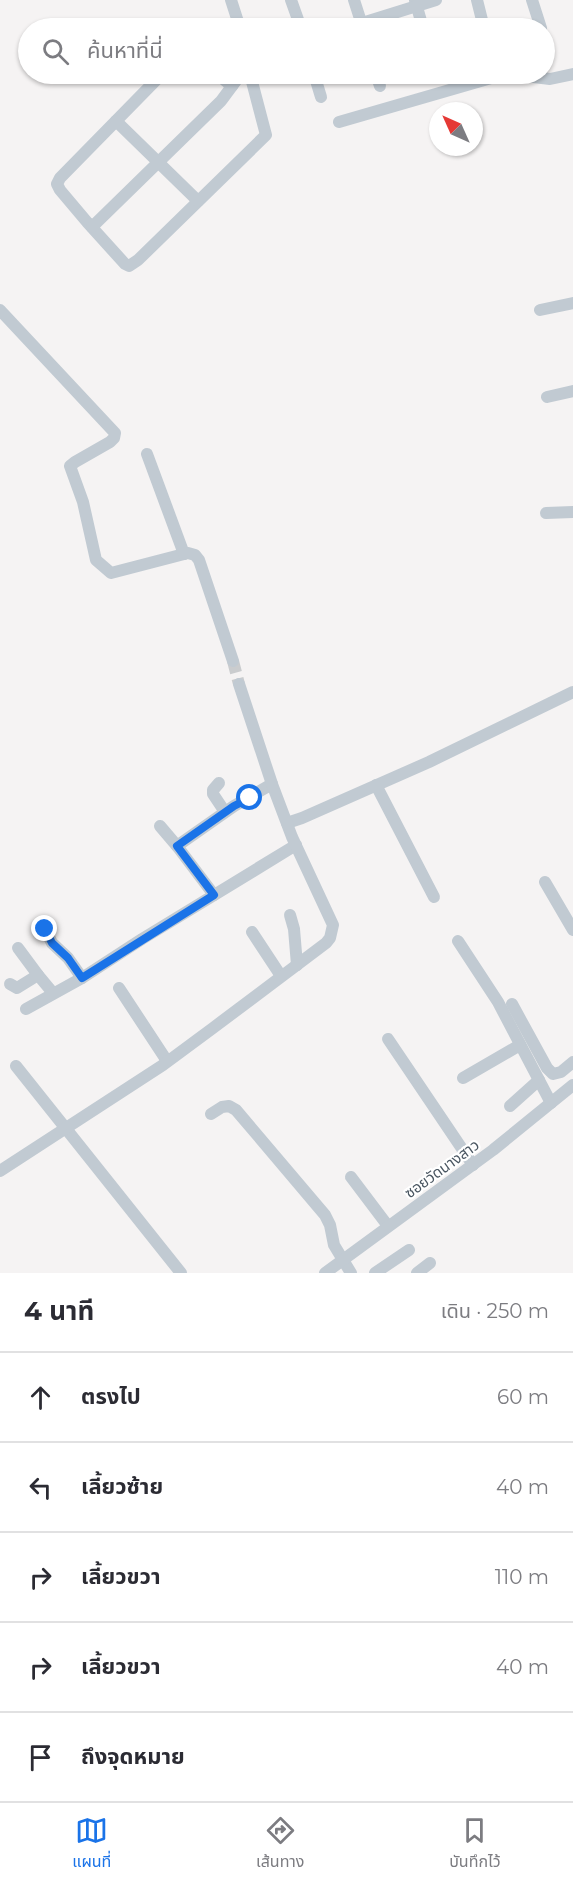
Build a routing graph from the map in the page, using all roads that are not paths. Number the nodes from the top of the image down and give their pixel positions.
1 (231, 0) edge
2 (291, 0) edge
3 (354, 0) edge
4 (436, 0) edge
5 (477, 0) edge
6 (532, 0) edge
7 (416, 3) edge
8 (237, 18) edge
9 (297, 18) edge
10 (360, 18) edge
11 (381, 18) edge
12 (420, 18) edge
13 (482, 18) edge
14 (538, 18) edge
15 (573, 74) edge
16 (555, 78) edge
17 (152, 84) edge
18 (230, 84) edge
19 (253, 84) edge
20 (317, 84) edge
21 (463, 84) edge
22 (232, 86) joint
23 (321, 97) dead end
24 (116, 122) junction
25 (339, 122) dead end
26 (158, 163) junction
27 (198, 201) junction
28 (92, 227) junction
29 (573, 303) edge
30 (0, 310) edge
31 (540, 310) dead end
32 (573, 391) edge
33 (547, 397) dead end
34 (147, 454) dead end
35 (573, 512) edge
36 (546, 513) dead end
37 (184, 554) junction
38 (233, 661) tunnel mouth
39 (239, 684) tunnel mouth
40 (573, 692) edge
41 (219, 783) dead end
42 (272, 784) junction
43 (376, 785) junction
44 (225, 812) junction
45 (287, 823) junction
46 (160, 826) dead end
47 (296, 845) junction
48 (177, 846) junction
49 (545, 882) dead end
50 (214, 895) junction
51 (434, 897) dead end
52 (290, 915) dead end
53 (45, 929) dead end
54 (573, 930) edge
55 (252, 932) dead end
56 (458, 941) dead end
57 (18, 948) dead end
58 (297, 965) junction
59 (38, 975) junction
60 (281, 976) junction
61 (82, 978) junction
62 (10, 984) dead end
63 (119, 988) dead end
64 (53, 993) junction
65 (512, 1004) dead end
66 (26, 1009) dead end
67 (388, 1039) dead end
68 (520, 1045) junction
69 (167, 1060) junction
70 (573, 1062) edge
71 (16, 1066) dead end
72 (463, 1078) dead end
73 (539, 1080) junction
74 (573, 1085) edge
75 (551, 1103) junction
76 (510, 1106) dead end
77 (211, 1114) dead end
78 (65, 1128) junction
79 (473, 1165) junction
80 (0, 1171) edge
81 (351, 1177) dead end
82 (388, 1227) junction
83 (409, 1250) dead end
84 (343, 1260) junction
85 (430, 1263) dead end
86 (181, 1273) edge
87 (325, 1273) edge
88 (351, 1273) edge
89 (375, 1273) edge
90 (417, 1273) edge

1 - 8 street
2 - 9 street
3 - 10 street
4 - 7 street
5 - 13 street
6 - 14 street
7 - 11 street
7 - 12 street
15 - 16 street
17 - 24 street
18 - 22 street
19 - 27 street
20 - 23 street
21 - 25 street
22 - 26 street
24 - 26 street
24 - 28 street
26 - 27 street
26 - 28 street
27 - 28 street
29 - 31 street
30 - 37 street
32 - 33 street
34 - 37 street
35 - 36 street
37 - 38 street
39 - 42 street
40 - 43 street
41 - 44 street
42 - 44 street
42 - 45 street
43 - 45 street
43 - 51 street
44 - 48 street
45 - 47 street
46 - 48 street
47 - 50 street
47 - 58 street
48 - 50 street
49 - 54 street
50 - 61 street
52 - 58 street
53 - 61 street
55 - 60 street
56 - 68 street
57 - 59 street
58 - 60 street
59 - 62 street
59 - 64 street
60 - 69 street
61 - 64 street
63 - 69 street
64 - 66 street
65 - 70 street
67 - 79 street
68 - 72 street
68 - 73 street
69 - 78 street
71 - 78 street
73 - 75 street
73 - 76 street
74 - 75 street, ซอยวัดนางสาว
75 - 79 street, ซอยวัดนางสาว
77 - 84 street
78 - 80 street
78 - 86 street
79 - 82 street, ซอยวัดนางสาว
81 - 82 street
82 - 84 street, ซอยวัดนางสาว
83 - 89 street
84 - 87 street, ซอยวัดนางสาว
84 - 88 street
85 - 90 street

